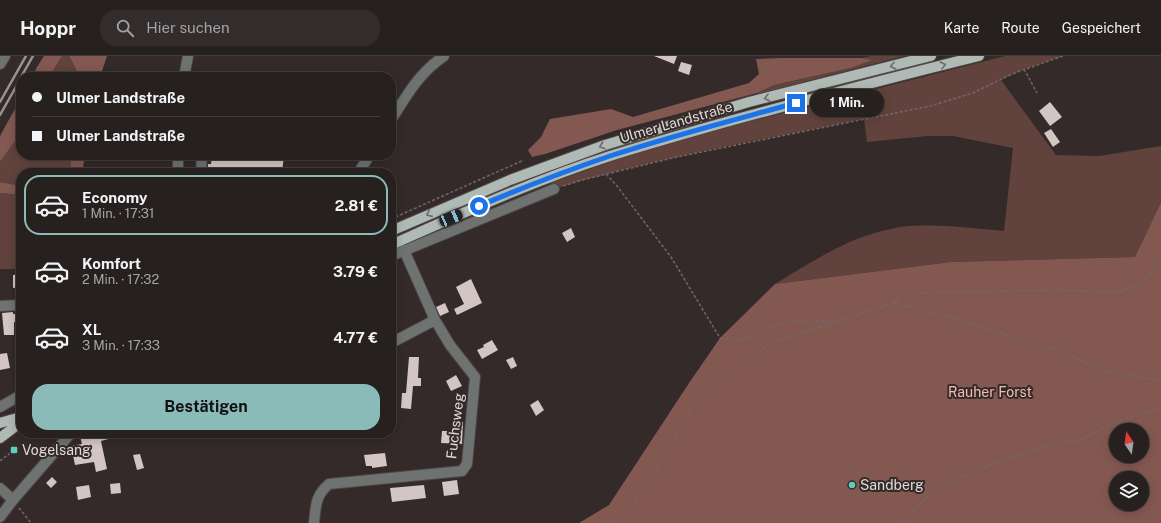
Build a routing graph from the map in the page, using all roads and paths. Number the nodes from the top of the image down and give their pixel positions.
1 (5, 56) edge
2 (188, 56) edge
3 (444, 56) edge
4 (931, 56) edge
5 (979, 56) edge
6 (1063, 56) edge
7 (0, 64) edge
8 (1024, 69) junction
9 (185, 72) edge
10 (1037, 93) dead end
11 (396, 112) edge
12 (524, 160) dead end
13 (606, 174) junction
14 (554, 189) joint
15 (396, 217) edge
16 (396, 229) edge
17 (396, 242) edge
18 (404, 250) junction
19 (396, 254) edge
20 (1161, 259) edge
21 (894, 303) junction
22 (16, 305) edge
23 (0, 306) edge
24 (435, 320) junction
25 (837, 321) junction
26 (396, 340) edge
27 (1161, 381) edge
28 (16, 398) edge
29 (0, 406) edge
30 (1161, 408) edge
31 (16, 418) edge
32 (0, 423) edge
33 (16, 426) edge
34 (0, 438) edge
35 (67, 438) edge
36 (14, 450) dead end
37 (0, 461) edge
38 (0, 488) edge
39 (13, 500) junction
40 (0, 517) edge
41 (31, 523) edge
42 (314, 523) edge
43 (605, 523) edge
44 (903, 523) edge

1 - 7 street
2 - 9 street
3 - 11 street
4 -> 16 main road, Ulmer Landstraße
17 -> 5 main road, Ulmer Landstraße
6 - 8 path
8 - 10 path
8 - 13 path
12 - 15 path
13 - 14 path
13 - 25 path
14 - 18 street
18 - 19 street
18 - 24 street, Fuchsweg
20 - 21 path
21 - 25 path
21 - 27 path
22 - 23 street
24 - 26 street
24 - 42 street, Fuchsweg
25 - 43 path
28 - 29 street
30 - 44 path
31 - 32 main road
33 - 34 main road
35 - 39 street
36 - 37 path
38 - 39 street
39 - 40 street
39 - 41 path

